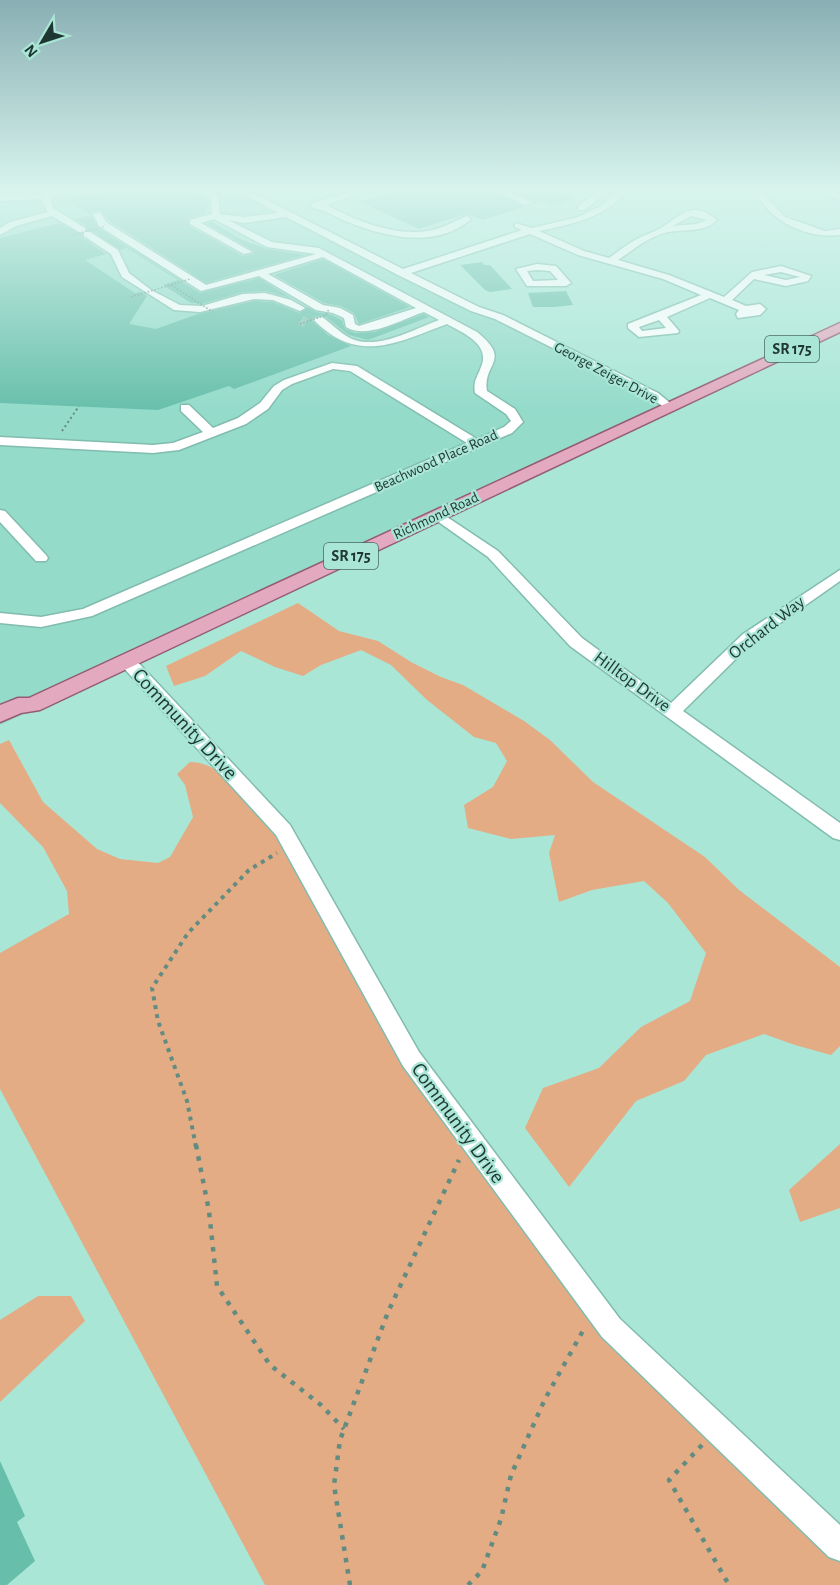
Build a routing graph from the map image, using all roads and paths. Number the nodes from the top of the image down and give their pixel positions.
1 (120, 264) edge
2 (166, 264) edge
3 (290, 264) edge
4 (343, 264) edge
5 (383, 264) edge
6 (398, 264) edge
7 (429, 264) edge
8 (621, 264) edge
9 (389, 267) junction
10 (260, 273) junction
11 (402, 273) junction
12 (752, 275) dead end
13 (190, 279) junction
14 (171, 285) junction
15 (709, 295) junction
16 (131, 297) dead end
17 (725, 302) junction
18 (426, 308) junction
19 (206, 309) junction
20 (329, 309) junction
21 (476, 309) junction
22 (745, 309) dead end
23 (660, 316) dead end
24 (307, 320) junction
25 (448, 320) junction
26 (840, 327) edge
27 (557, 360) dead end
28 (639, 402) dead end
29 (79, 406) dead end
30 (185, 408) dead end
31 (669, 408) junction
32 (212, 433) junction
33 (58, 437) dead end
34 (0, 441) edge
35 (476, 444) junction
36 (0, 514) edge
37 (438, 515) junction
38 (41, 558) dead end
39 (837, 580) edge
40 (0, 618) edge
41 (127, 661) junction
42 (32, 705) junction
43 (673, 711) junction
44 (0, 714) edge
45 (0, 725) edge
46 (840, 833) edge
47 (291, 844) junction
48 (469, 1139) junction
49 (597, 1309) junction
50 (344, 1429) junction
51 (717, 1429) junction
52 (840, 1546) edge
53 (350, 1585) edge
54 (468, 1585) edge
55 (729, 1585) edge

1 - 19 street
2 - 13 street
3 - 10 street
4 - 18 street, Beachwood Place Road
5 - 9 street, George Zeiger Drive
6 - 9 street
7 - 11 street
8 - 15 street
9 - 11 street, George Zeiger Drive
10 - 13 street
10 - 20 street
11 - 21 street, George Zeiger Drive
12 - 17 street
13 - 14 path, bridge
14 - 16 path, bridge
14 - 19 path, bridge
15 - 17 street
15 - 23 street
17 - 22 street
18 - 20 street
18 - 25 street, Beachwood Place Road
19 - 24 street
20 - 24 path, bridge
21 - 27 street, George Zeiger Drive
21 - 31 street, George Zeiger Drive
24 - 25 street
25 - 35 street, Beachwood Place Road
26 - 31 main road, Richmond Road / SR 175
28 - 31 street, George Zeiger Drive
29 - 33 path
30 - 32 street
31 - 37 main road, Richmond Road / SR 175
32 - 34 street
32 - 35 street
35 - 40 street, Beachwood Place Road
36 - 38 street
37 - 41 main road, Richmond Road / SR 175
37 - 43 street, Hilltop Drive
39 - 43 street, Orchard Way
41 - 42 main road, Richmond Road / SR 175
41 - 47 street, Community Drive
42 - 44 main road, Richmond Road / SR 175
42 - 45 main road, Richmond Road / SR 175
43 - 46 street, Hilltop Drive
47 - 48 street, Community Drive
47 - 50 path
48 - 49 street, Community Drive
48 - 50 path
49 - 51 street, Community Drive
49 - 54 path
50 - 53 path
51 - 52 street, Community Drive
51 - 55 path

